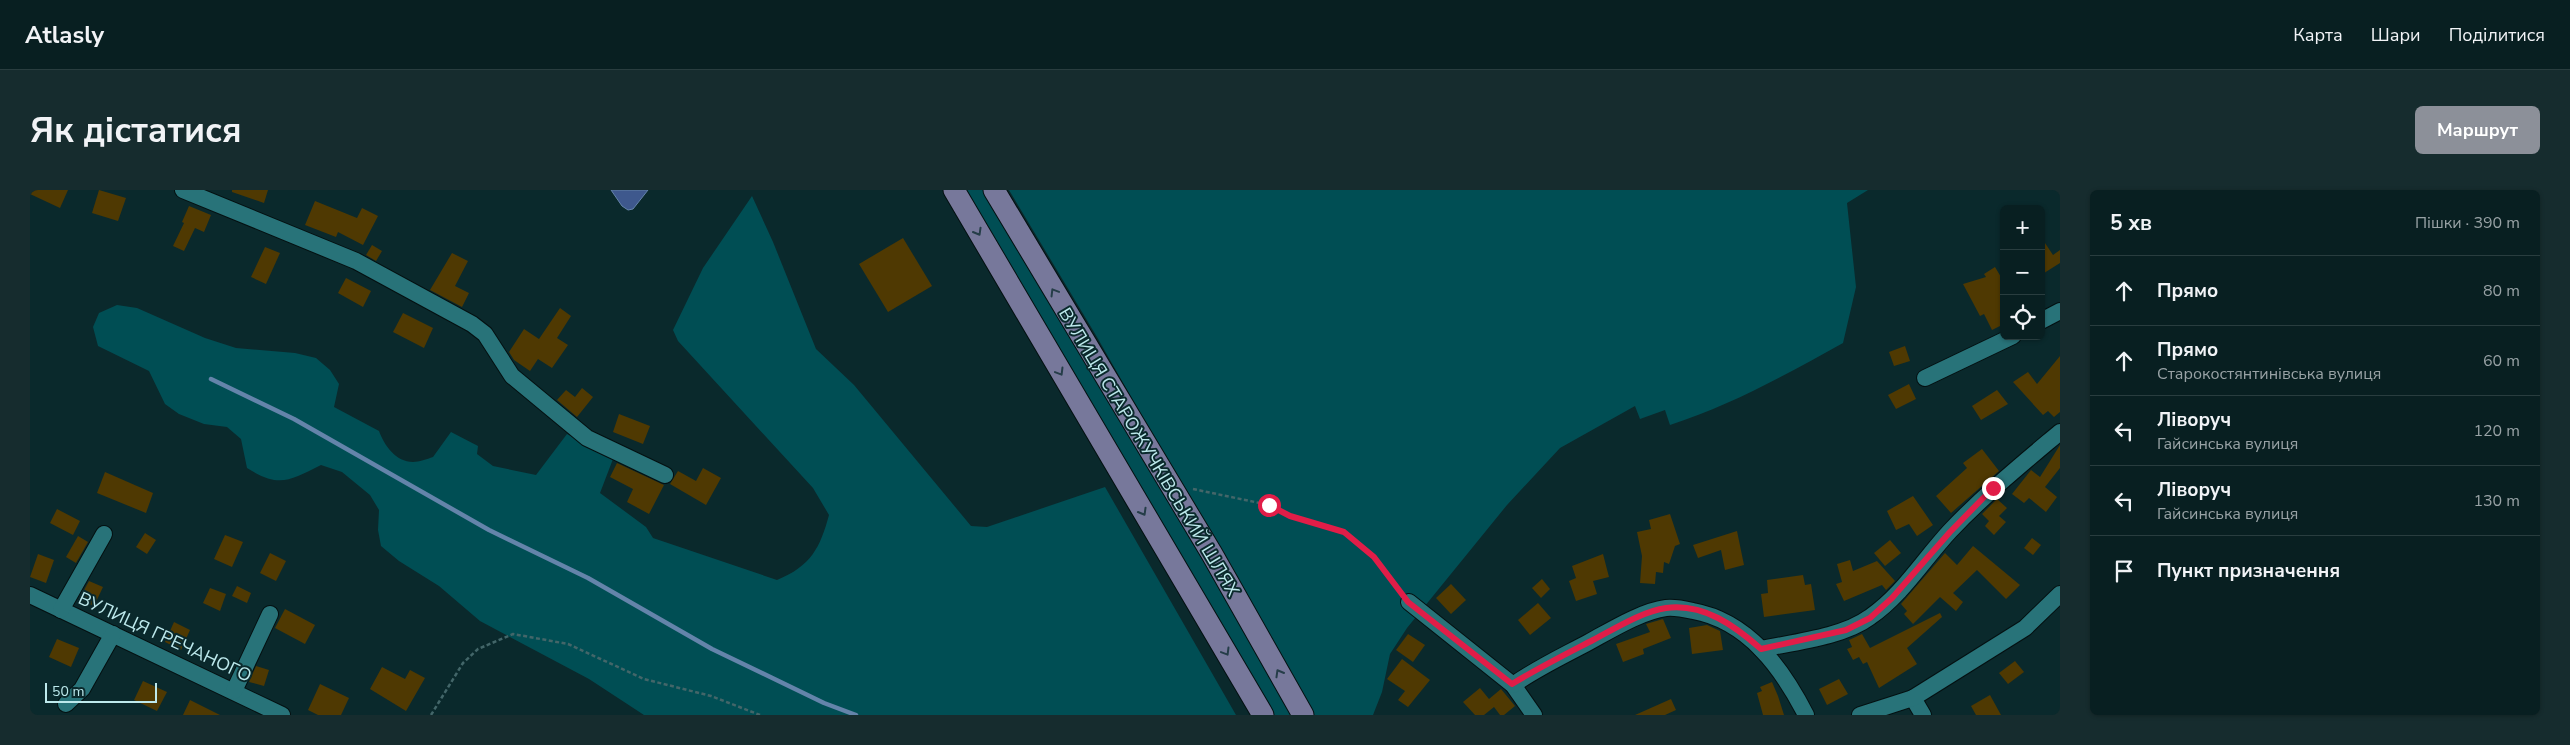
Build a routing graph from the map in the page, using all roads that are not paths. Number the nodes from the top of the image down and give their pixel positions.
1 (184, 190) edge
2 (954, 190) edge
3 (994, 190) edge
4 (2060, 311) edge
5 (2045, 319) edge
6 (2004, 340) edge
7 (1925, 378) dead end
8 (2060, 432) edge
9 (665, 475) dead end
10 (104, 534) dead end
11 (2060, 594) edge
12 (30, 595) edge
13 (1408, 602) road end
14 (61, 610) junction
15 (270, 614) dead end
16 (113, 634) junction
17 (1761, 649) junction
18 (1512, 684) junction
19 (234, 691) junction
20 (1914, 698) junction
21 (66, 704) dead end
22 (282, 715) edge
23 (1263, 715) edge
24 (1304, 715) edge
25 (1534, 715) edge
26 (1806, 715) edge
27 (1860, 715) edge
28 (1922, 715) edge

1 - 9 street
2 -> 23 main road, ВУЛИЦЯ СТАРОЖУЧКІВСЬКИЙ ШЛЯХ
24 -> 3 main road, ВУЛИЦЯ СТАРОЖУЧКІВСЬКИЙ ШЛЯХ
4 - 5 street
6 - 7 street
8 - 17 street
10 - 14 street
11 - 20 street
12 - 14 street, ВУЛИЦЯ ГРЕЧАНОГО
13 - 18 street
14 - 16 street, ВУЛИЦЯ ГРЕЧАНОГО
15 - 19 street
16 - 19 street, ВУЛИЦЯ ГРЕЧАНОГО
16 - 21 street
17 - 18 street
17 - 26 street
18 - 25 street
19 - 22 street, ВУЛИЦЯ ГРЕЧАНОГО
20 - 27 street
20 - 28 street

